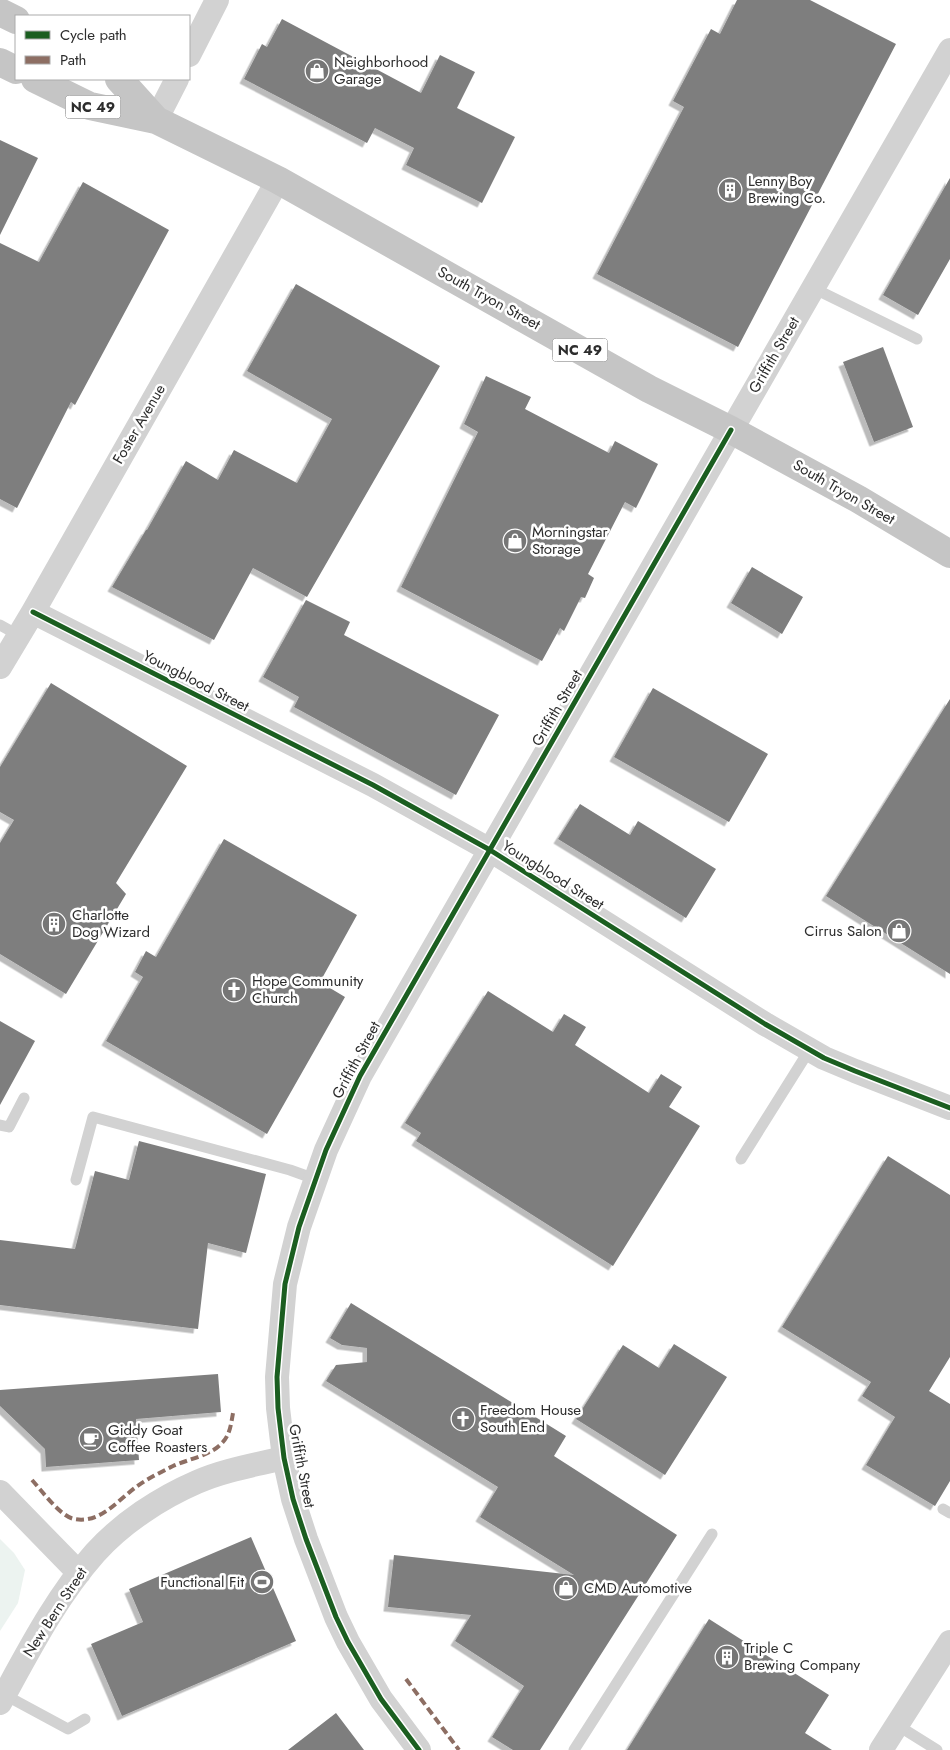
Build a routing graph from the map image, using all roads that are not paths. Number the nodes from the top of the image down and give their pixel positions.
1 (217, 0) edge
2 (0, 12) edge
3 (15, 20) edge
4 (950, 50) edge
5 (190, 54) edge
6 (0, 62) edge
7 (15, 70) edge
8 (37, 80) edge
9 (120, 80) edge
10 (176, 80) edge
11 (156, 120) junction
12 (278, 180) junction
13 (813, 288) junction
14 (917, 339) dead end
15 (731, 430) junction
16 (950, 554) edge
17 (33, 612) junction
18 (9, 630) edge
19 (0, 667) edge
20 (490, 850) junction
21 (810, 1049) junction
22 (24, 1098) dead end
23 (950, 1108) edge
24 (0, 1125) edge
25 (741, 1159) dead end
26 (315, 1179) junction
27 (76, 1180) dead end
28 (284, 1458) junction
29 (0, 1492) edge
30 (712, 1534) dead end
31 (79, 1573) junction
32 (950, 1642) edge
33 (2, 1699) edge
34 (85, 1719) dead end
35 (897, 1725) junction
36 (420, 1750) edge
37 (574, 1750) edge
38 (881, 1750) edge
39 (937, 1750) edge

1 - 5 street
2 - 3 main road
4 - 13 street, Griffith Street
6 - 7 main road
8 - 11 main road, South Tryon Street / NC 49
9 - 11 main road, South Tryon Street / NC 49
10 - 11 street
11 - 12 main road, South Tryon Street / NC 49
12 - 15 main road, South Tryon Street / NC 49
12 - 17 street, Foster Avenue
13 - 14 lane
13 - 15 street, Griffith Street
15 - 16 main road, South Tryon Street / NC 49
15 - 20 street, Griffith Street
17 - 18 street, Foster Avenue
17 - 20 street, Youngblood Street
18 - 19 street, Foster Avenue
20 - 21 street, Youngblood Street
20 - 26 street, Griffith Street
21 - 23 street, Youngblood Street
21 - 25 lane
22 - 24 lane
26 - 27 lane
26 - 28 street, Griffith Street
28 - 31 street, New Bern Street
28 - 36 street, Griffith Street
29 - 31 street
30 - 37 lane
31 - 33 street, New Bern Street
32 - 35 street
33 - 34 lane
35 - 38 street
35 - 39 lane

